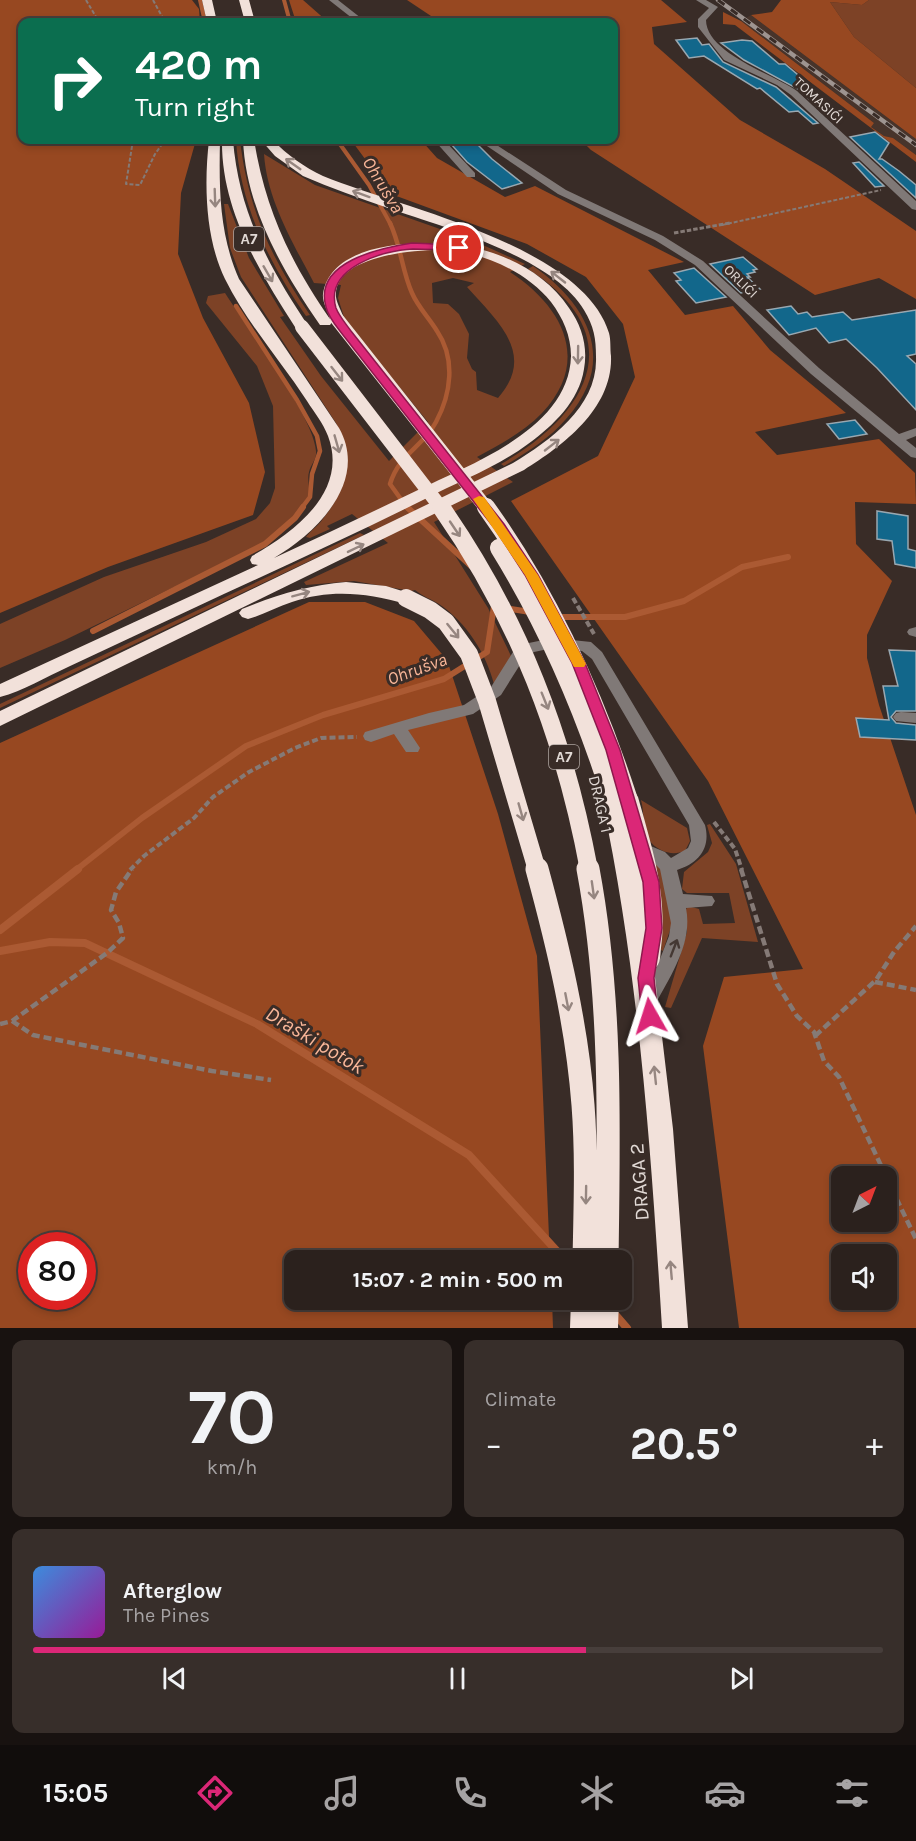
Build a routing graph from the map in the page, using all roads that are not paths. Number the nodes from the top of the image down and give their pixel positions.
1 (207, 0) edge
2 (217, 0) edge
3 (236, 0) edge
4 (244, 0) edge
5 (333, 0) edge
6 (700, 0) edge
7 (211, 18) edge
8 (221, 18) edge
9 (240, 18) edge
10 (249, 18) edge
11 (357, 18) edge
12 (708, 35) junction
13 (728, 51) dead end
14 (214, 144) edge
15 (227, 144) edge
16 (248, 144) edge
17 (271, 144) edge
18 (442, 144) edge
19 (489, 144) edge
20 (471, 175) dead end
21 (916, 207) edge
22 (331, 321) junction
23 (916, 432) edge
24 (899, 438) junction
25 (916, 454) edge
26 (0, 682) edge
27 (0, 691) edge
28 (0, 719) edge
29 (398, 728) junction
30 (0, 731) edge
31 (372, 736) road end
32 (412, 748) dead end
33 (620, 798) junction
34 (641, 848) junction
35 (669, 866) junction
36 (677, 901) junction
37 (706, 901) dead end
38 (647, 989) junction
39 (584, 1250) edge
40 (607, 1250) edge
41 (584, 1310) edge
42 (606, 1310) edge
43 (583, 1328) edge
44 (605, 1328) edge
45 (675, 1328) edge

1 - 7 highway
2 - 8 highway
3 - 9 highway
4 - 10 highway
5 - 11 street
6 - 12 street
12 - 13 street
12 - 21 street, TOMASIĆI
14 -> 26 highway
15 -> 40 highway, DRAGA 1 / A7, bridge
16 - 22 highway, A7
28 -> 17 highway, bridge
18 - 20 street
19 - 24 street, ORLIĆI
22 -> 27 highway, bridge
22 - 33 highway, DRAGA 1 / A7, bridge
23 - 24 street
24 - 25 street, ORLIĆI
29 - 31 street
29 - 32 street
29 - 35 street
30 -> 39 highway, bridge
33 - 34 highway
33 - 38 highway, A7
34 - 35 street
34 - 38 highway
35 - 36 street
36 - 37 street
38 -> 36 street
45 -> 38 highway, DRAGA 2 / A7
41 - 43 highway
42 - 44 highway

